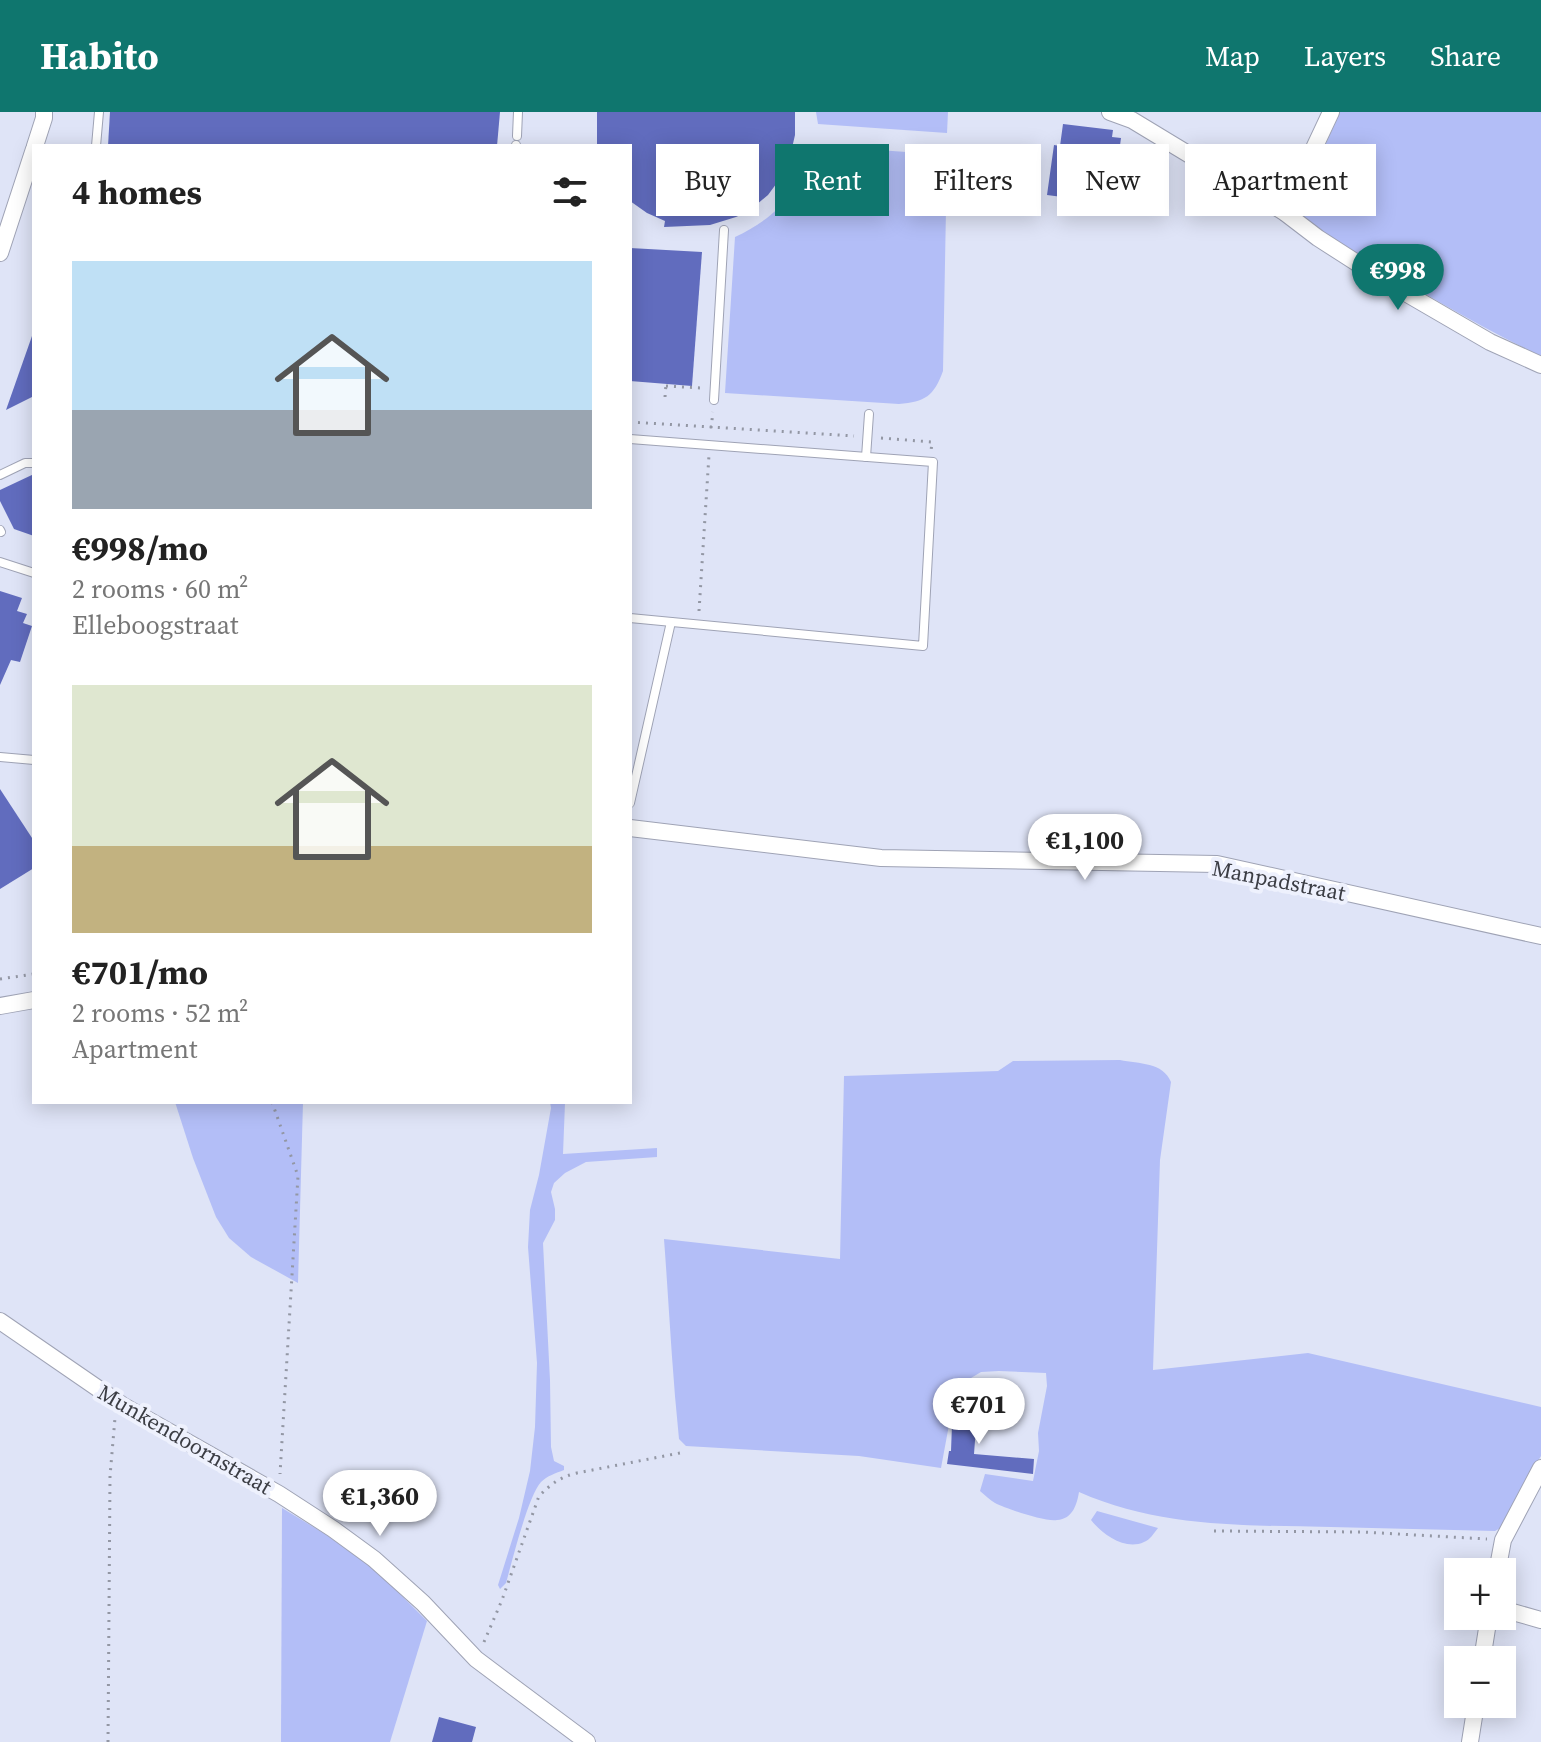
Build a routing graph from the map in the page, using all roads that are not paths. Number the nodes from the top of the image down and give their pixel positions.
1 (44, 112) edge
2 (99, 112) edge
3 (518, 112) edge
4 (1110, 112) edge
5 (1331, 112) edge
6 (517, 142) edge
7 (35, 144) edge
8 (96, 144) edge
9 (1316, 144) edge
10 (1185, 152) edge
11 (32, 154) edge
12 (1289, 216) edge
13 (724, 230) dead end
14 (0, 253) edge
15 (1541, 365) edge
16 (714, 400) road end
17 (869, 414) dead end
18 (632, 439) edge
19 (866, 457) junction
20 (32, 463) edge
21 (0, 475) edge
22 (0, 562) edge
23 (32, 572) edge
24 (632, 618) edge
25 (671, 622) junction
26 (0, 757) edge
27 (32, 760) edge
28 (632, 794) edge
29 (632, 828) edge
30 (1541, 936) edge
31 (32, 1000) edge
32 (0, 1006) edge
33 (0, 1321) edge
34 (1541, 1468) edge
35 (1500, 1558) edge
36 (1516, 1613) edge
37 (1541, 1620) edge
38 (1474, 1718) edge
39 (587, 1742) edge
40 (1470, 1742) edge

1 - 7 street
2 - 8 lane
3 - 6 lane
4 - 10 street
5 - 9 street
11 - 14 street
12 - 15 street
13 - 16 lane
17 - 19 lane
18 - 19 lane
19 - 25 lane
20 - 21 lane
22 - 23 lane
24 - 25 lane
25 - 28 lane
26 - 27 lane
29 - 30 street, Manpadstraat
31 - 32 street
33 - 39 street, Munkendoornstraat
34 - 35 street
36 - 37 street
38 - 40 street

